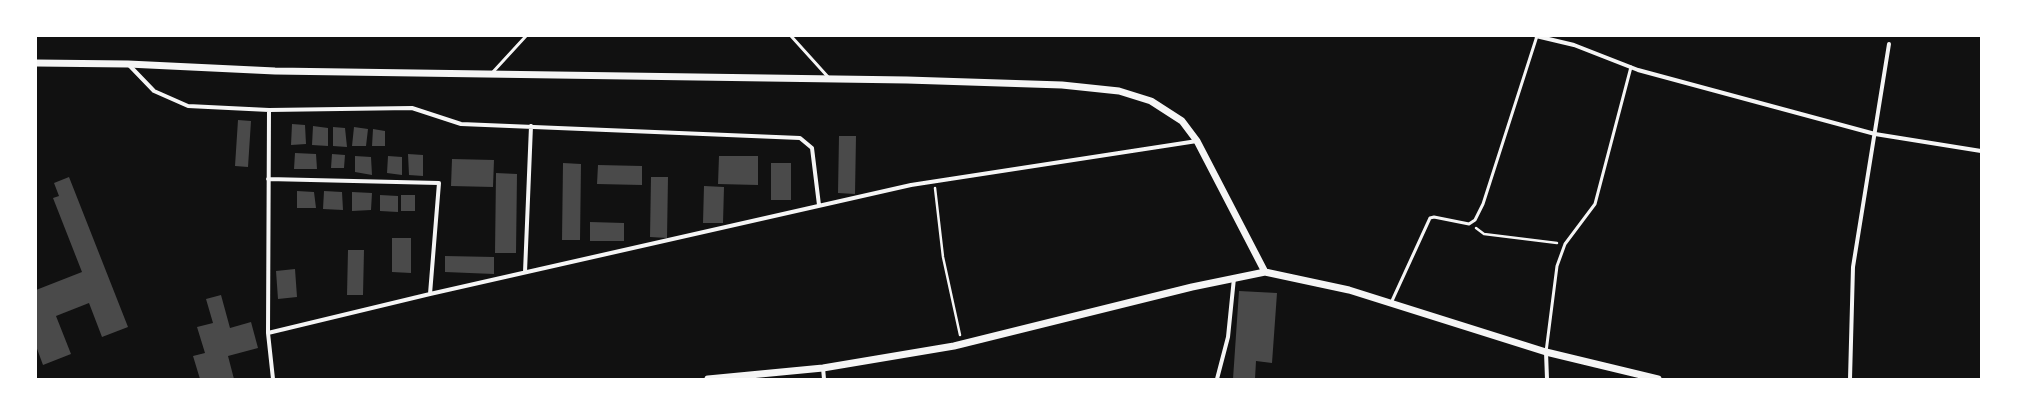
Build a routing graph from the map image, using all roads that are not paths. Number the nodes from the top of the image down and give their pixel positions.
1 (526, 36) edge
2 (792, 36) edge
3 (1536, 36) edge
4 (1889, 44) dead end
5 (36, 64) edge
6 (128, 64) junction
7 (1631, 67) junction
8 (490, 74) junction
9 (830, 80) junction
10 (269, 110) junction
11 (530, 126) junction
12 (1875, 134) junction
13 (1197, 141) junction
14 (1981, 151) edge
15 (268, 179) junction
16 (819, 205) junction
17 (525, 272) junction
18 (1265, 272) junction
19 (1234, 278) junction
20 (430, 294) junction
21 (1391, 303) junction
22 (268, 333) junction
23 (1546, 352) junction
24 (823, 368) junction
25 (274, 379) edge
26 (708, 379) edge
27 (824, 379) edge
28 (1217, 379) edge
29 (1547, 379) edge
30 (1658, 379) edge
31 (1850, 379) edge

1 - 8 lane
2 - 9 lane
3 - 7 street
3 - 21 lane
4 - 12 street
5 - 6 street
6 - 8 street
6 - 10 street
7 - 12 street
7 - 23 lane
8 - 9 street
9 - 13 street
10 - 11 street
10 - 15 street
11 - 16 street
11 - 17 street
12 - 14 street
12 - 31 street
13 - 16 street
13 - 18 street
15 - 20 street
15 - 22 street
16 - 17 street
17 - 20 street
18 - 19 street
18 - 21 street
19 - 24 street
19 - 28 street
20 - 22 street
21 - 23 street
22 - 25 street
23 - 29 street
23 - 30 street
24 - 26 street
24 - 27 street

